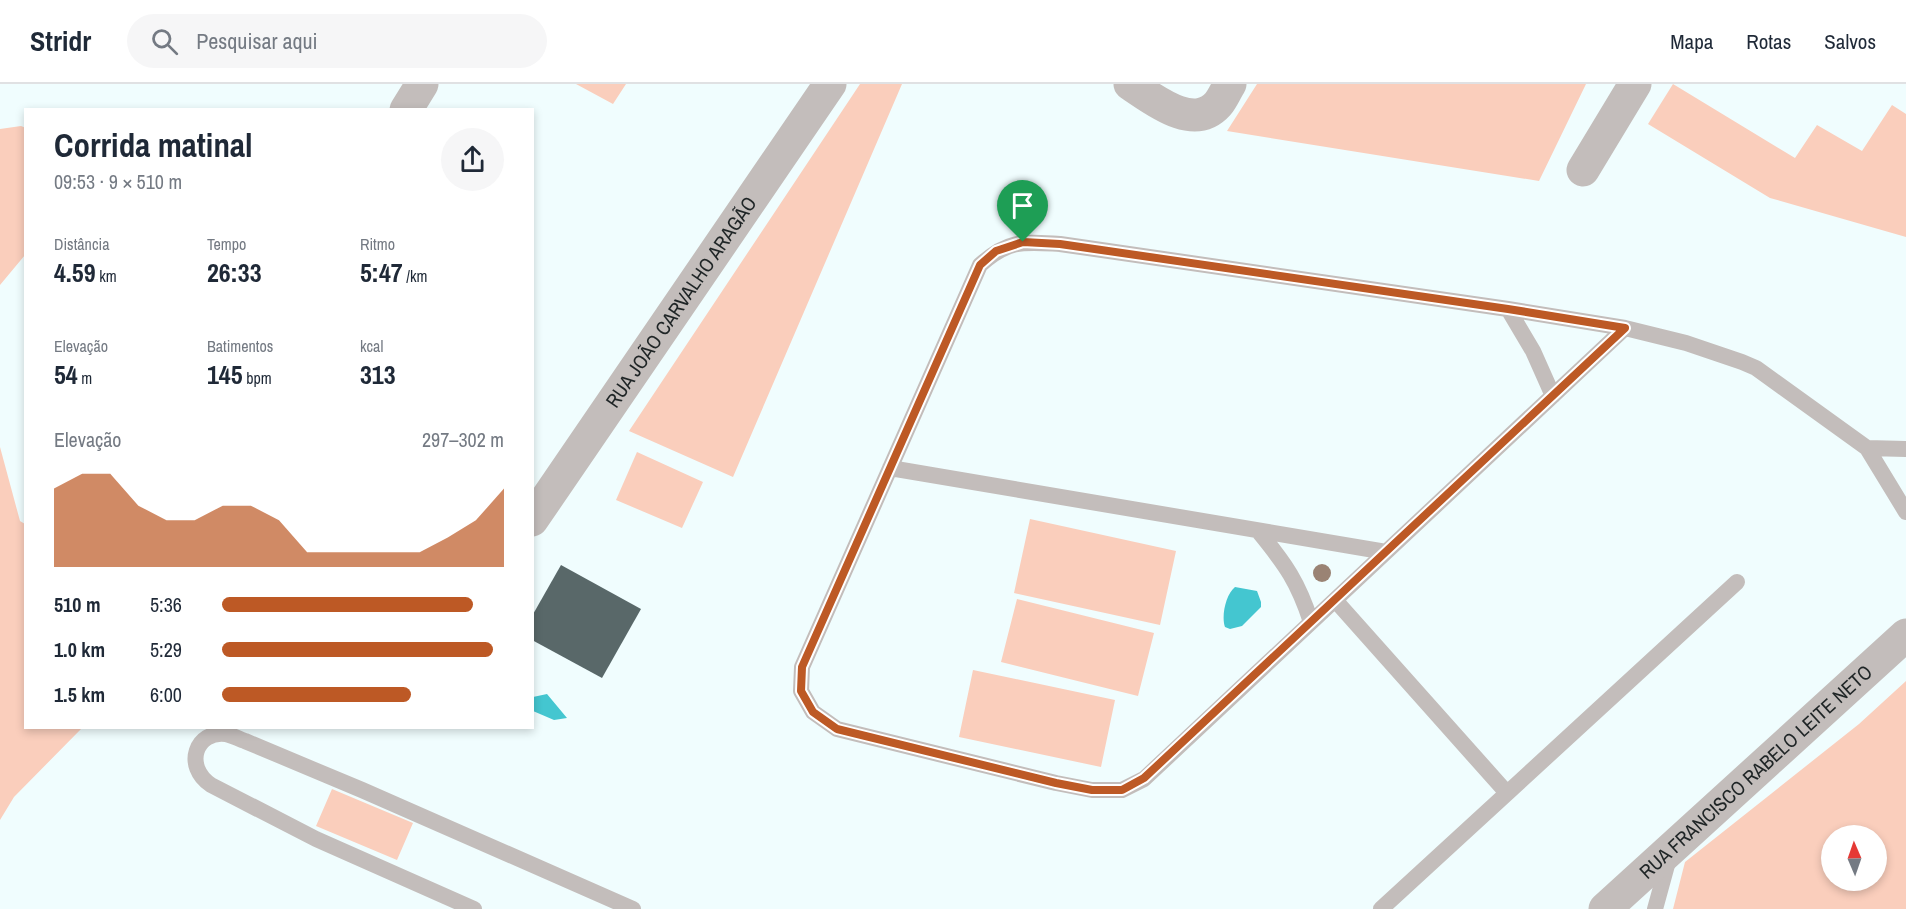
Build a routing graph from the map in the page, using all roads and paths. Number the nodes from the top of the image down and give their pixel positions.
1 (422, 84) edge
2 (830, 84) edge
3 (1130, 84) edge
4 (1230, 84) edge
5 (1635, 84) edge
6 (407, 108) edge
7 (1583, 170) dead end
8 (1508, 309) junction
9 (1625, 328) junction
10 (1553, 396) junction
11 (1867, 448) junction
12 (1906, 449) edge
13 (890, 468) junction
14 (1906, 512) edge
15 (534, 517) edge
16 (1259, 532) junction
17 (1386, 552) junction
18 (1737, 582) dead end
19 (1335, 600) junction
20 (1311, 622) junction
21 (1906, 635) edge
22 (1507, 793) junction
23 (1672, 848) junction
24 (474, 909) edge
25 (633, 909) edge
26 (1381, 909) edge
27 (1605, 909) edge
28 (1655, 909) edge

1 - 6 street
2 - 15 street, RUA JOÃO CARVALHO ARAGÃO
3 - 4 street
5 - 7 street
8 - 9 lane
8 - 10 lane
8 - 13 lane
9 - 10 lane
9 - 11 lane
10 - 17 lane
11 - 12 lane
11 - 14 lane
13 - 16 lane
13 - 20 lane
16 - 17 lane
16 - 20 lane
17 - 19 lane
18 - 22 lane
19 - 20 lane
19 - 22 lane
21 - 23 street, RUA FRANCISCO RABELO LEITE NETO
22 - 26 lane
23 - 27 street, RUA FRANCISCO RABELO LEITE NETO
23 - 28 lane
24 - 25 lane

